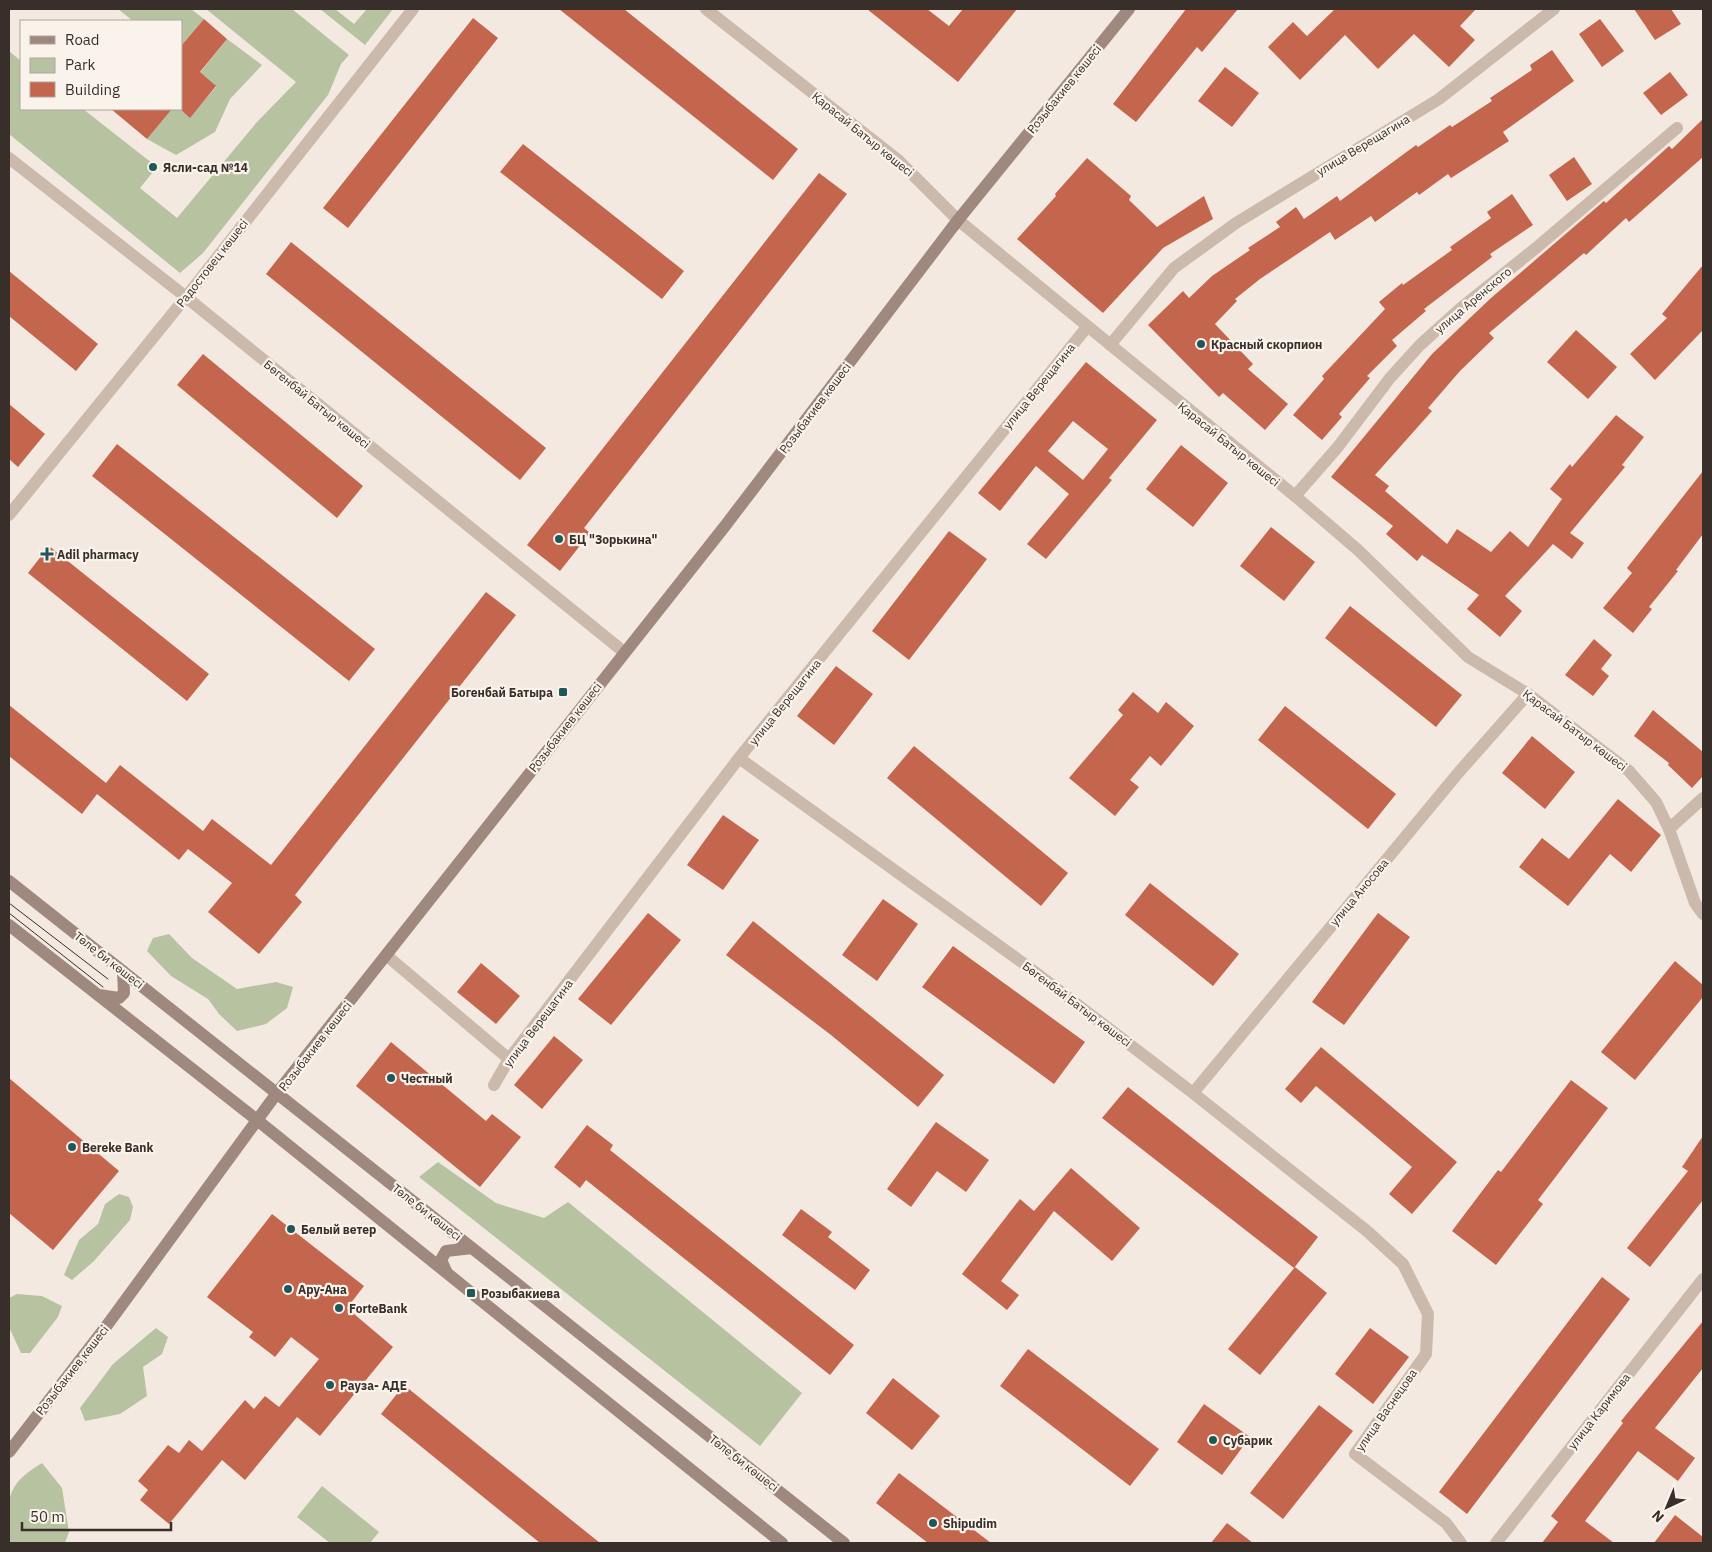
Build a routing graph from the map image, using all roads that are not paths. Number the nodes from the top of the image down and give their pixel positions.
1 (413, 9) edge
2 (706, 9) edge
3 (1128, 9) edge
4 (1554, 9) edge
5 (1677, 128) dead end
6 (9, 158) edge
7 (958, 220) junction
8 (186, 297) junction
9 (1087, 327) junction
10 (1110, 345) junction
11 (1295, 496) junction
12 (9, 515) edge
13 (624, 652) junction
14 (1528, 694) junction
15 (739, 758) junction
16 (1703, 798) edge
17 (1669, 829) junction
18 (9, 881) edge
19 (1703, 914) edge
20 (9, 925) edge
21 (386, 955) junction
22 (123, 971) junction
23 (97, 995) junction
24 (509, 1059) junction
25 (494, 1085) dead end
26 (277, 1093) junction
27 (1193, 1093) junction
28 (257, 1120) junction
29 (472, 1248) junction
30 (1403, 1264) joint
31 (447, 1274) junction
32 (1703, 1279) edge
33 (9, 1452) edge
34 (782, 1543) edge
35 (844, 1543) edge
36 (1461, 1543) edge
37 (1496, 1543) edge

1 - 8 street, Радостовец көшесі
2 - 7 street, Қарасай Батыр көшесі
3 - 7 main road, Розыбакиев көшесі
4 - 10 street, улица Верещагина
5 - 11 street, улица Аренского
6 - 8 street, Бөгенбай Батыр көшесі
7 - 9 street, Қарасай Батыр көшесі
7 - 13 main road, Розыбакиев көшесі
8 - 12 street, Радостовец көшесі
8 - 13 street, Бөгенбай Батыр көшесі
9 - 10 street, Қарасай Батыр көшесі
9 - 15 street, улица Верещагина
10 - 11 street, Қарасай Батыр көшесі
11 - 14 street, Қарасай Батыр көшесі
13 - 21 main road, Розыбакиев көшесі
14 - 17 street, Қарасай Батыр көшесі
14 - 27 street, улица Аносова
15 - 24 street, улица Верещагина
15 - 27 street, Бөгенбай Батыр көшесі
16 - 17 street
17 - 19 street, Қарасай Батыр көшесі
18 - 22 main road, Төле би көшесі
20 - 23 main road
21 - 24 street
21 - 26 main road, Розыбакиев көшесі
22 - 23 main road
22 - 26 main road, Төле би көшесі
23 - 28 main road
24 - 25 street, улица Верещагина
26 - 28 main road, Розыбакиев көшесі
26 - 29 main road, Төле би көшесі
27 - 30 street, Бөгенбай Батыр көшесі
28 - 31 main road
28 - 33 main road, Розыбакиев көшесі
29 - 31 main road
29 - 35 main road, Төле би көшесі
30 - 36 street, улица Васнецова
31 - 34 main road
32 - 37 street, улица Каримова

